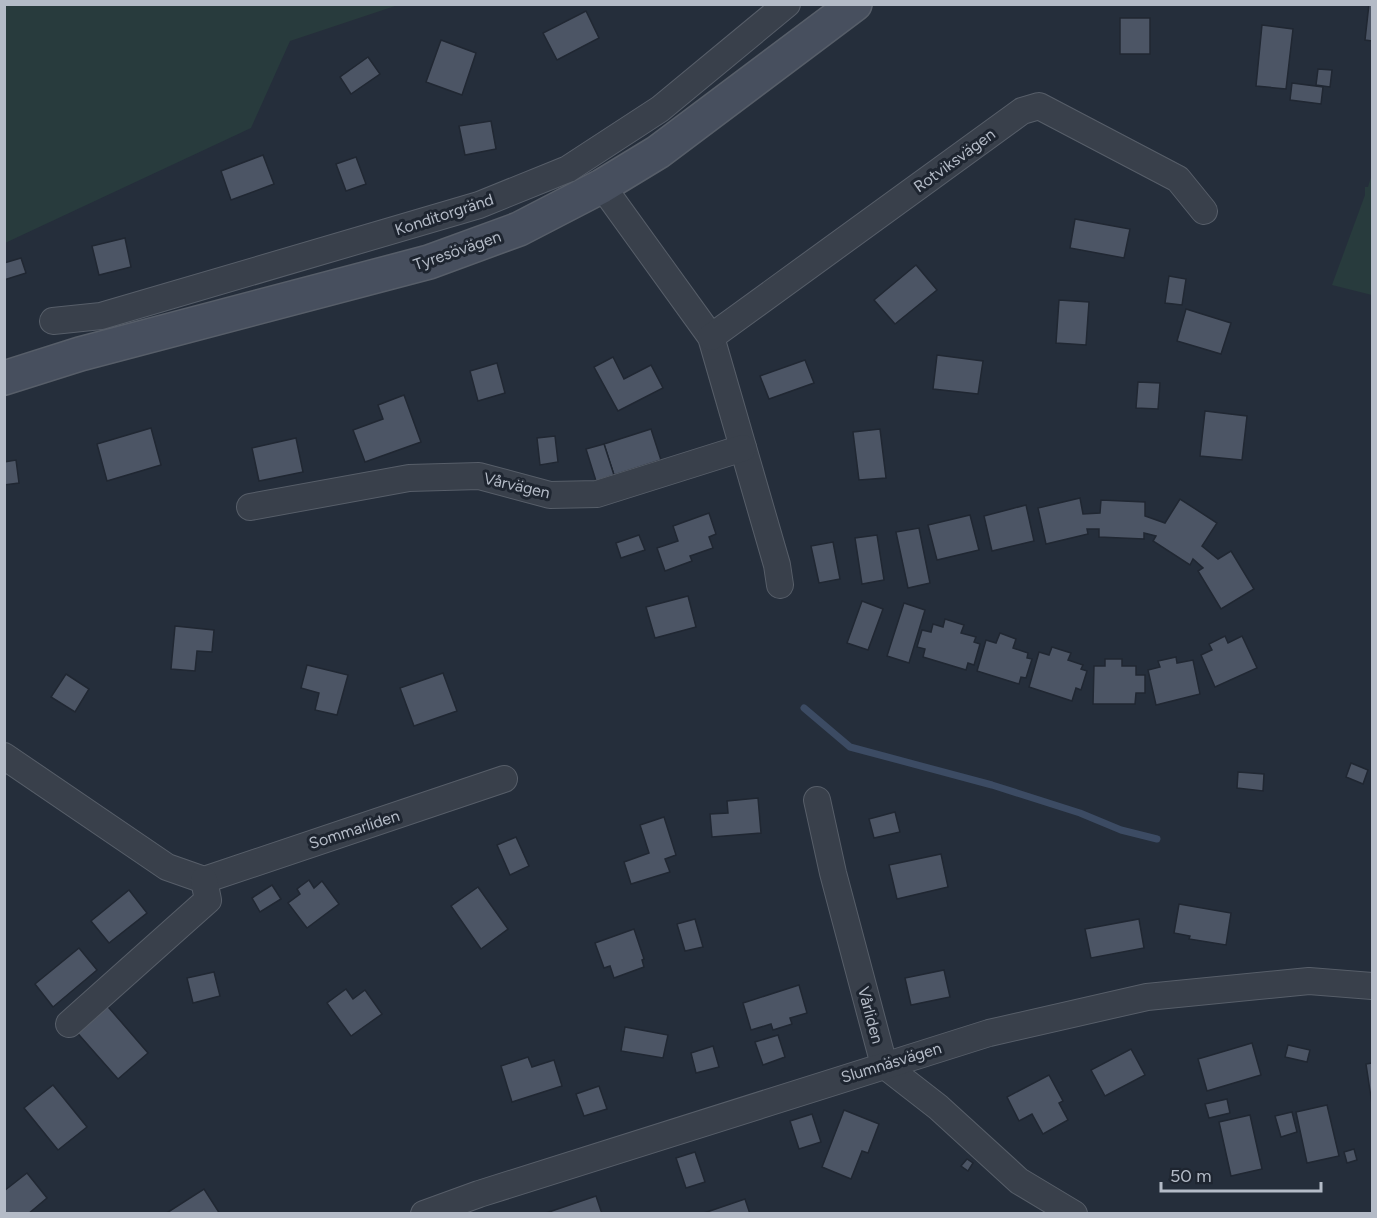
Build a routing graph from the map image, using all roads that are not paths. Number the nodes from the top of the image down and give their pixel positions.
1 (787, 4) edge
2 (855, 4) edge
3 (602, 186) junction
4 (1204, 211) dead end
5 (53, 321) dead end
6 (711, 337) junction
7 (4, 378) edge
8 (743, 448) junction
9 (250, 507) dead end
10 (780, 585) dead end
11 (4, 756) edge
12 (504, 779) dead end
13 (817, 800) dead end
14 (204, 880) junction
15 (1372, 986) edge
16 (69, 1024) dead end
17 (884, 1065) junction
18 (424, 1214) edge
19 (1074, 1214) edge

1 - 5 street, Konditorgränd
2 - 3 main road, Tyresövägen
3 - 6 street
3 - 7 main road, Tyresövägen
4 - 6 street, Rotviksvägen
6 - 8 street
8 - 9 street, Vårvägen
8 - 10 street
11 - 14 street
12 - 14 street, Sommarliden
13 - 17 street, Vårliden
14 - 16 street
15 - 17 street, Slumnäsvägen
17 - 18 street, Slumnäsvägen
17 - 19 street, Vårliden

